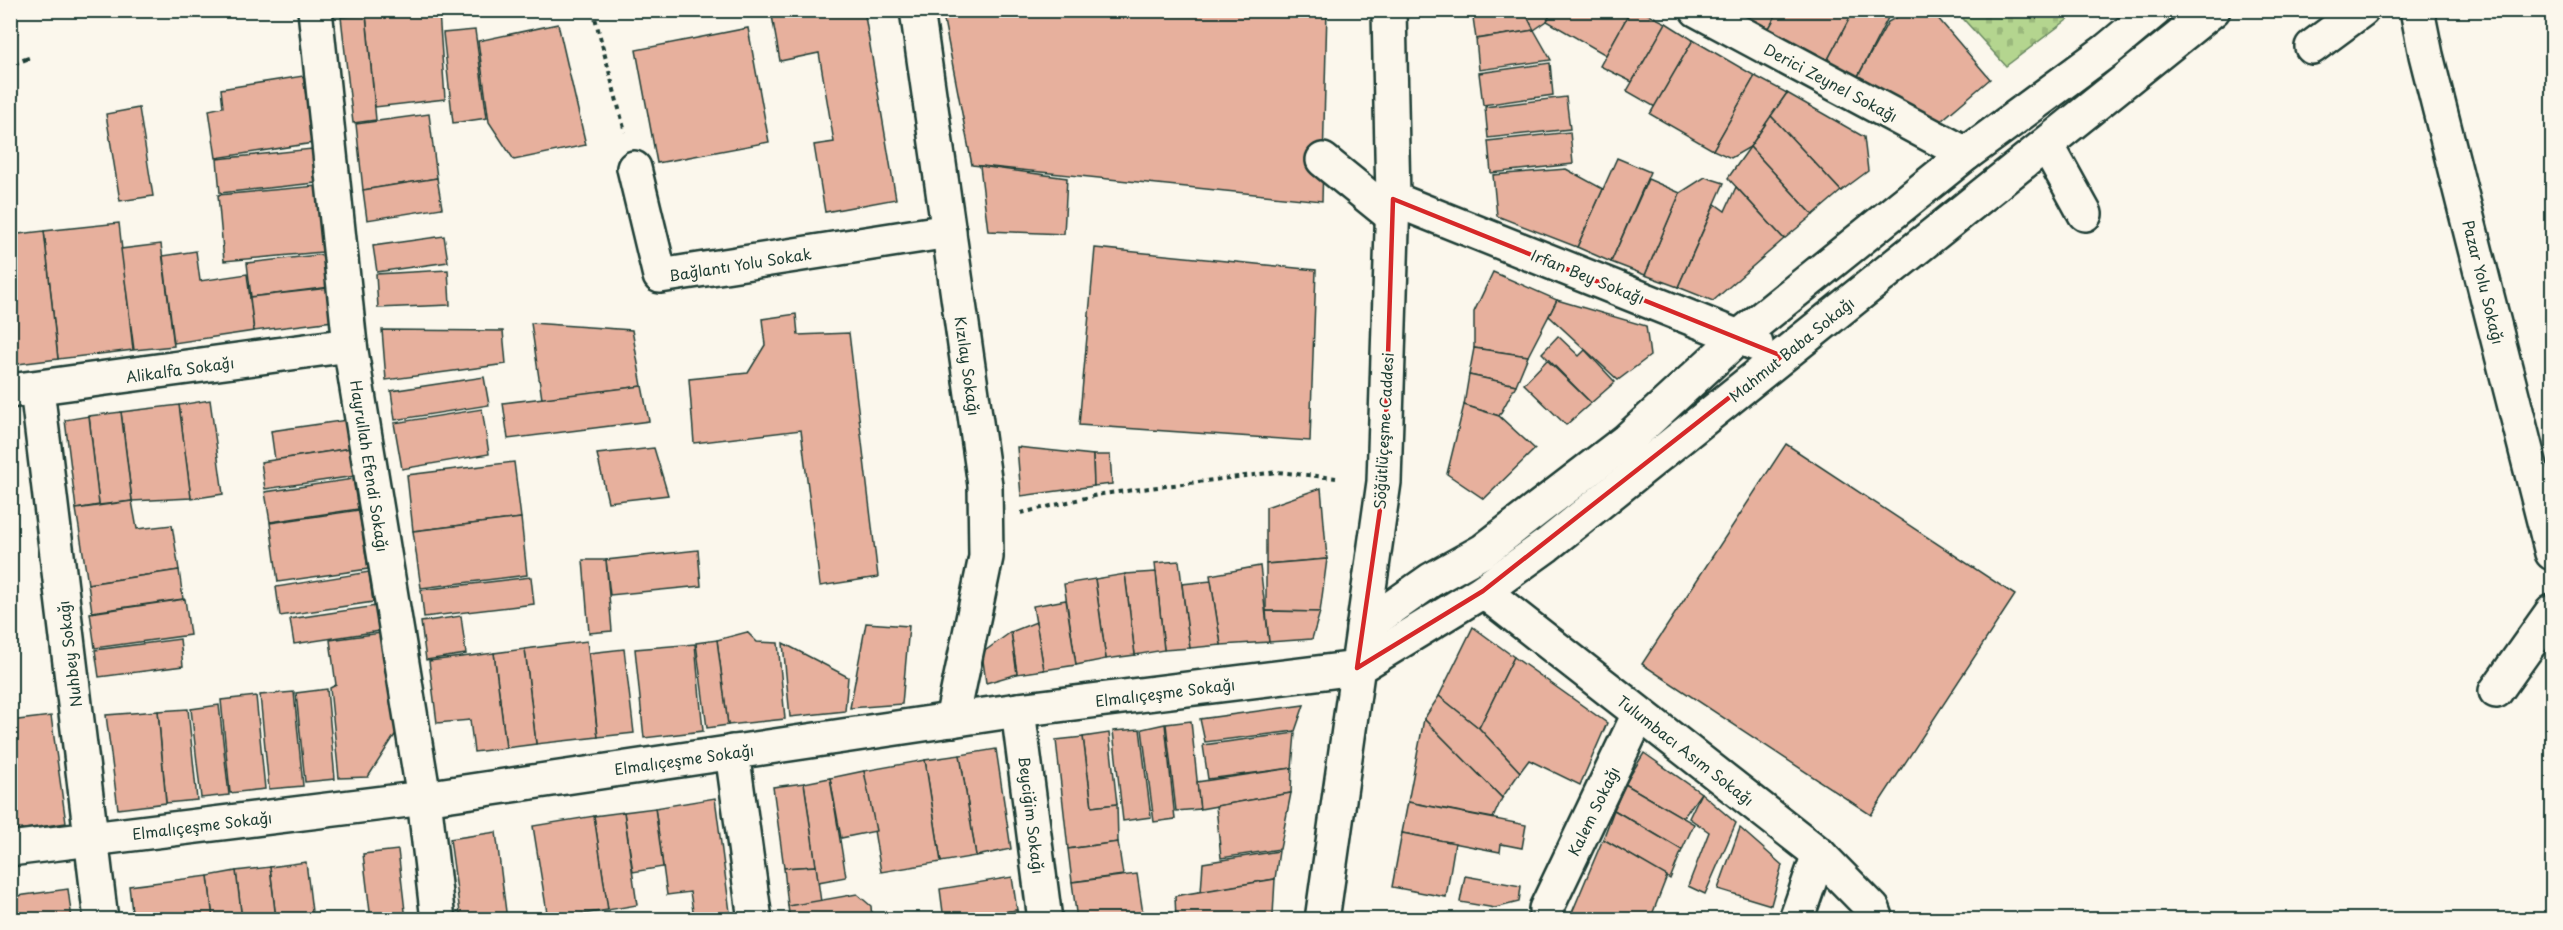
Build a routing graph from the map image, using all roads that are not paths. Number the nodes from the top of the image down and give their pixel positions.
1 (315, 10) edge
2 (917, 10) edge
3 (1389, 10) edge
4 (1697, 10) edge
5 (2155, 10) edge
6 (2213, 10) edge
7 (2362, 10) edge
8 (2417, 10) edge
9 (2312, 47) dead end
10 (2047, 145) junction
11 (1966, 154) junction
12 (1323, 160) dead end
13 (634, 168) road end
14 (1392, 208) junction
15 (2085, 214) dead end
16 (949, 231) junction
17 (1740, 336) junction
18 (350, 345) junction
19 (1782, 356) junction
20 (24, 390) edge
21 (2553, 553) edge
22 (1483, 591) junction
23 (2553, 612) edge
24 (1363, 628) junction
25 (1357, 668) junction
26 (2496, 691) dead end
27 (1018, 710) junction
28 (1639, 714) junction
29 (952, 720) junction
30 (732, 752) junction
31 (424, 798) junction
32 (91, 839) junction
33 (10, 849) edge
34 (1819, 854) junction
35 (1546, 909) dead end
36 (1880, 916) edge
37 (101, 920) edge
38 (438, 920) edge
39 (755, 920) edge
40 (1046, 920) edge
41 (1322, 920) edge
42 (1796, 920) edge

1 - 18 street, Hayrullah Efendi Sokağı
2 - 16 street, Kızılay Sokağı
3 - 14 street, Söğütlüçeşme Caddesi
4 - 11 street, Derici Zeynel Sokağı
5 - 11 street
6 - 10 street, Mahmut Baba Sokağı
7 - 9 street
8 - 21 street, Pazar Yolu Sokağı
10 - 15 street
10 - 19 street, Mahmut Baba Sokağı
11 - 17 street
12 - 14 street, Irfan Bey Sokağı
13 - 16 street, Bağlantı Yolu Sokak
14 - 17 street, Irfan Bey Sokağı
14 - 24 street, Söğütlüçeşme Caddesi
16 - 29 street, Kızılay Sokağı
17 - 19 street, Irfan Bey Sokağı
17 - 24 street
18 - 20 street, Alikalfa Sokağı
18 - 31 street, Hayrullah Efendi Sokağı
19 - 22 street, Mahmut Baba Sokağı
20 - 32 street, Nuhbey Sokağı
22 - 25 street, Mahmut Baba Sokağı
22 - 28 street, Tulumbacı Asım Sokağı
23 - 26 street
24 - 25 street, Söğütlüçeşme Caddesi
25 - 27 street, Elmalıçeşme Sokağı
25 - 41 street, Söğütlüçeşme Caddesi
27 - 29 street, Elmalıçeşme Sokağı
27 - 40 street, Beyciğim Sokağı
28 - 34 street, Tulumbacı Asım Sokağı
28 - 35 street, Kalem Sokağı
29 - 30 street, Elmalıçeşme Sokağı
30 - 31 street, Elmalıçeşme Sokağı
30 - 39 street
31 - 32 street, Elmalıçeşme Sokağı
31 - 38 street, Hayrullah Efendi Sokağı
32 - 33 street, Elmalıçeşme Sokağı
32 - 37 street, Nuhbey Sokağı
34 - 36 street, Tulumbacı Asım Sokağı
34 - 42 street

